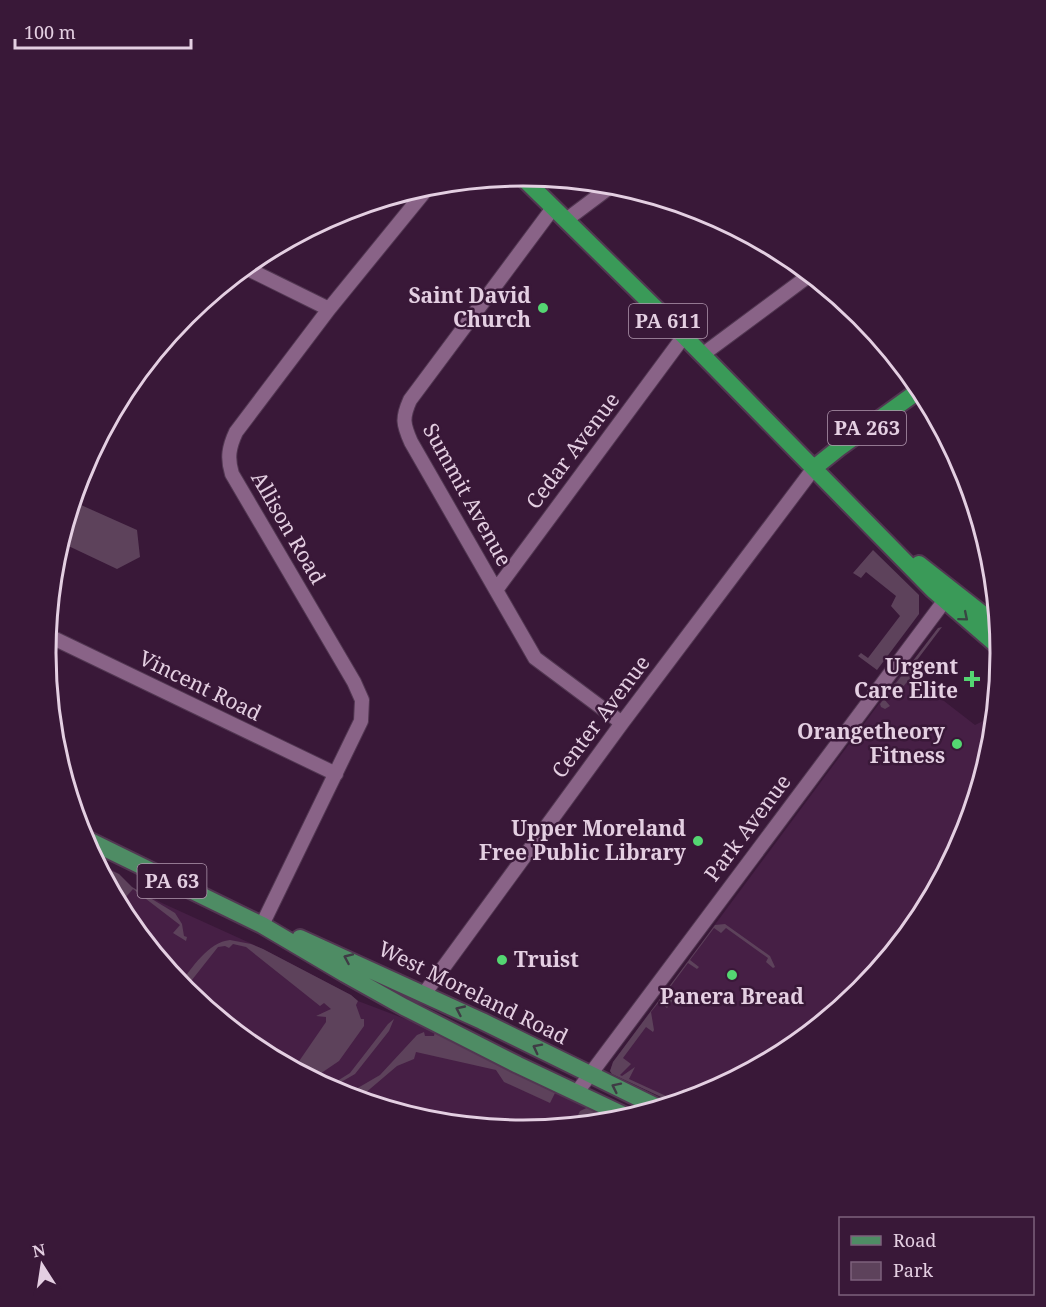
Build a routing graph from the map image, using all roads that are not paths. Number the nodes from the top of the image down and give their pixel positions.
1 (531, 186) edge
2 (602, 193) edge
3 (419, 198) edge
4 (553, 208) junction
5 (566, 220) junction
6 (254, 272) edge
7 (803, 280) edge
8 (329, 309) junction
9 (684, 336) junction
10 (702, 355) junction
11 (913, 395) edge
12 (814, 468) junction
13 (496, 590) junction
14 (948, 595) junction
15 (989, 621) edge
16 (989, 637) edge
17 (56, 640) edge
18 (622, 723) junction
19 (336, 774) junction
20 (97, 844) edge
21 (262, 925) junction
22 (424, 994) junction
23 (589, 1074) junction
24 (577, 1092) junction
25 (649, 1103) edge
26 (617, 1111) edge

1 - 4 highway, PA 611
2 - 5 street
3 - 8 street, Allison Road
4 - 5 highway, PA 611
4 - 13 street, Summit Avenue
5 - 9 highway, PA 611
6 - 8 street
7 - 10 street
8 - 19 street, Allison Road
9 - 10 highway, PA 611
9 - 13 street, Cedar Avenue
10 - 12 highway, PA 611
11 - 12 highway, PA 263
12 - 14 highway, PA 611
12 - 18 street, Center Avenue
13 - 18 street, Summit Avenue
14 - 15 highway, PA 611
14 -> 16 highway, PA 611
14 - 23 street, Park Avenue
17 - 19 street, Vincent Road
18 - 22 street, Center Avenue
19 - 21 street, Allison Road
20 - 21 main road, West Moreland Road / PA 63
22 -> 21 main road, West Moreland Road / PA 63
21 - 24 main road, West Moreland Road / PA 63
23 -> 22 main road, West Moreland Road / PA 63
23 - 24 street, Park Avenue
25 -> 23 main road, West Moreland Road / PA 63
24 - 26 main road, West Moreland Road / PA 63

